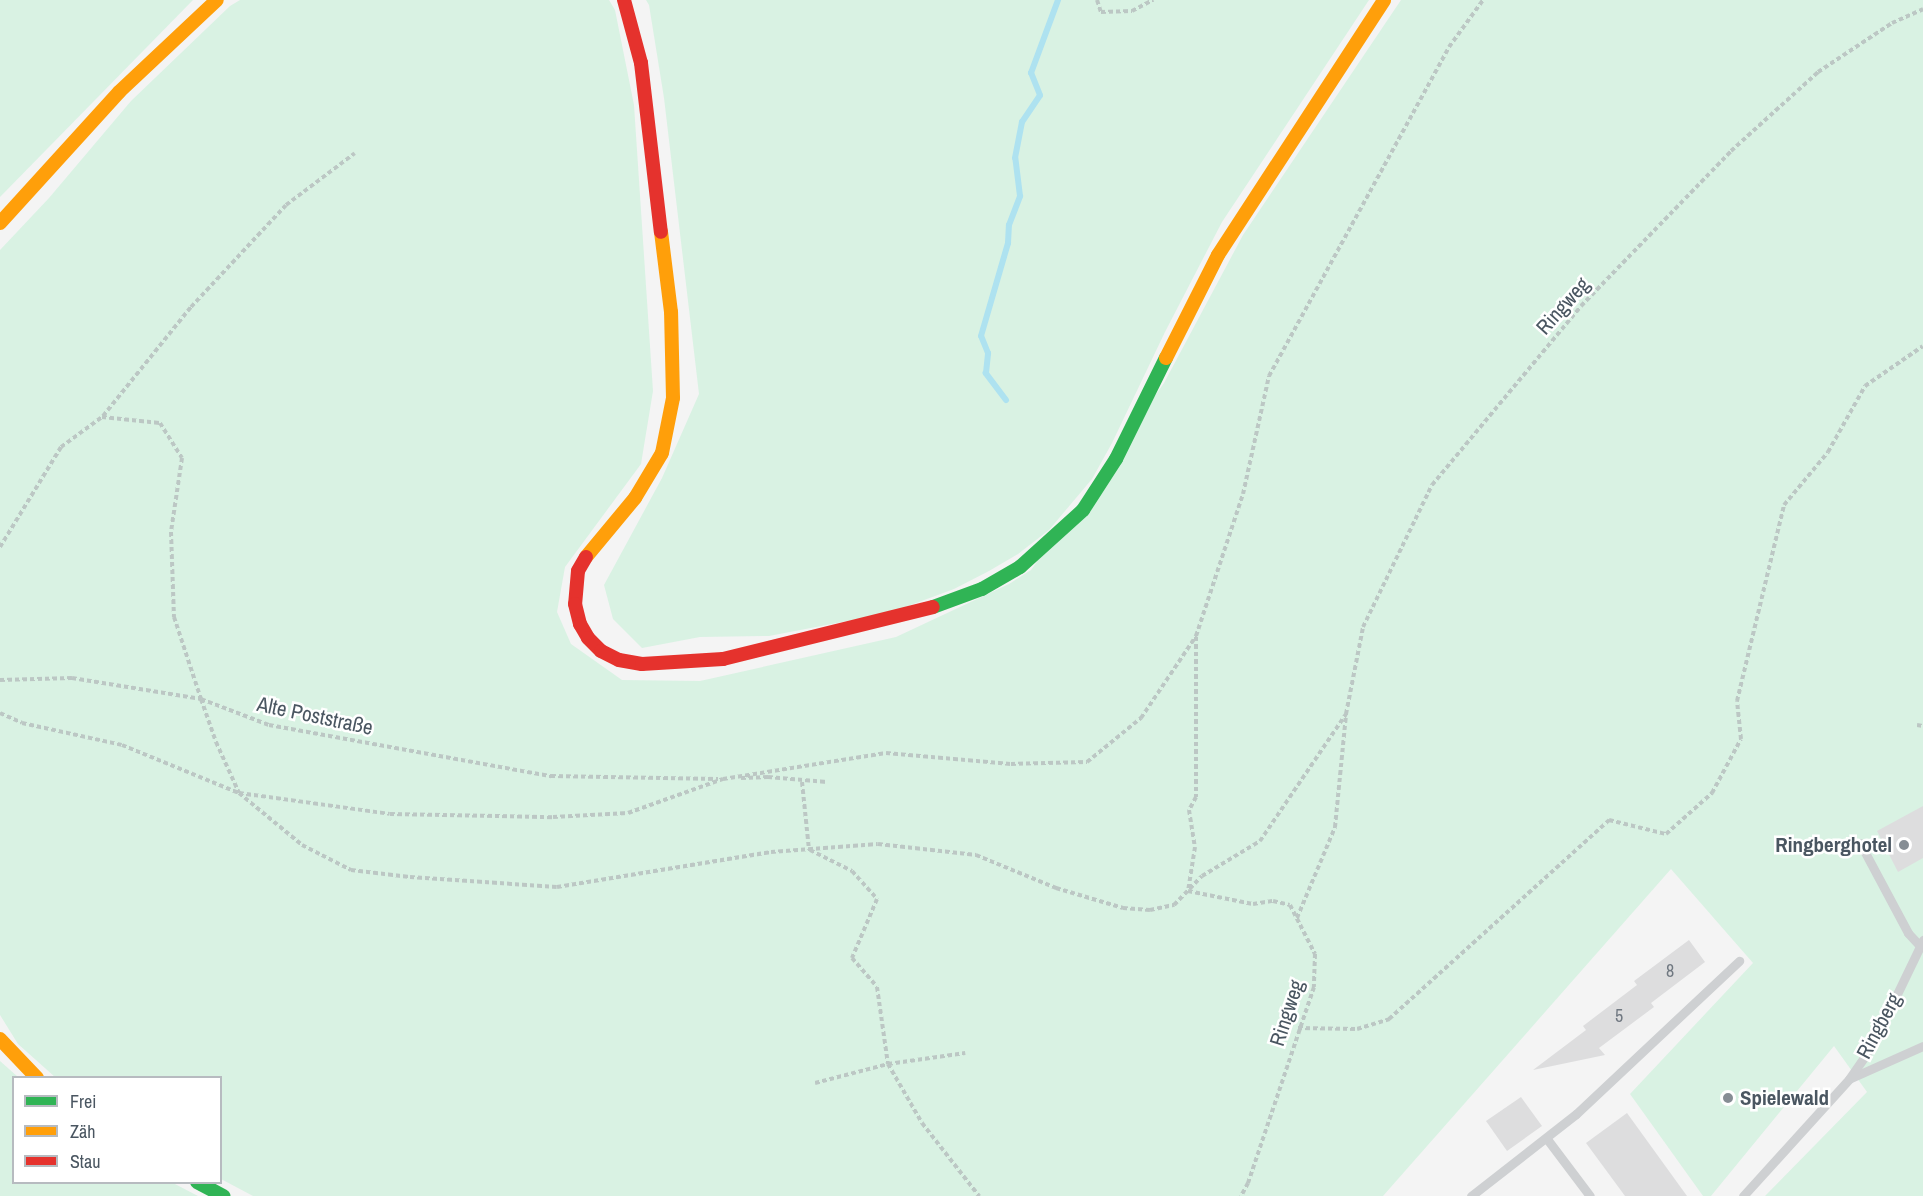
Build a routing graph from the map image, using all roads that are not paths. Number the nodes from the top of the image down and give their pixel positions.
1 (217, 0) edge
2 (624, 0) edge
3 (1384, 0) edge
4 (0, 224) edge
5 (1860, 843) dead end
6 (1922, 943) edge
7 (1739, 961) dead end
8 (0, 1039) edge
9 (1923, 1046) edge
10 (36, 1076) edge
11 (1849, 1079) junction
12 (1547, 1139) junction
13 (201, 1184) edge
14 (223, 1196) edge
15 (1471, 1196) edge
16 (1590, 1196) edge
17 (1743, 1196) edge

1 - 4 main road
2 - 3 main road
5 - 6 lane
6 - 11 lane, Ringberg
7 - 12 lane
8 - 10 main road
9 - 11 lane, Ringberg
11 - 17 lane, Ringberg
12 - 15 lane
12 - 16 lane
13 - 14 main road

